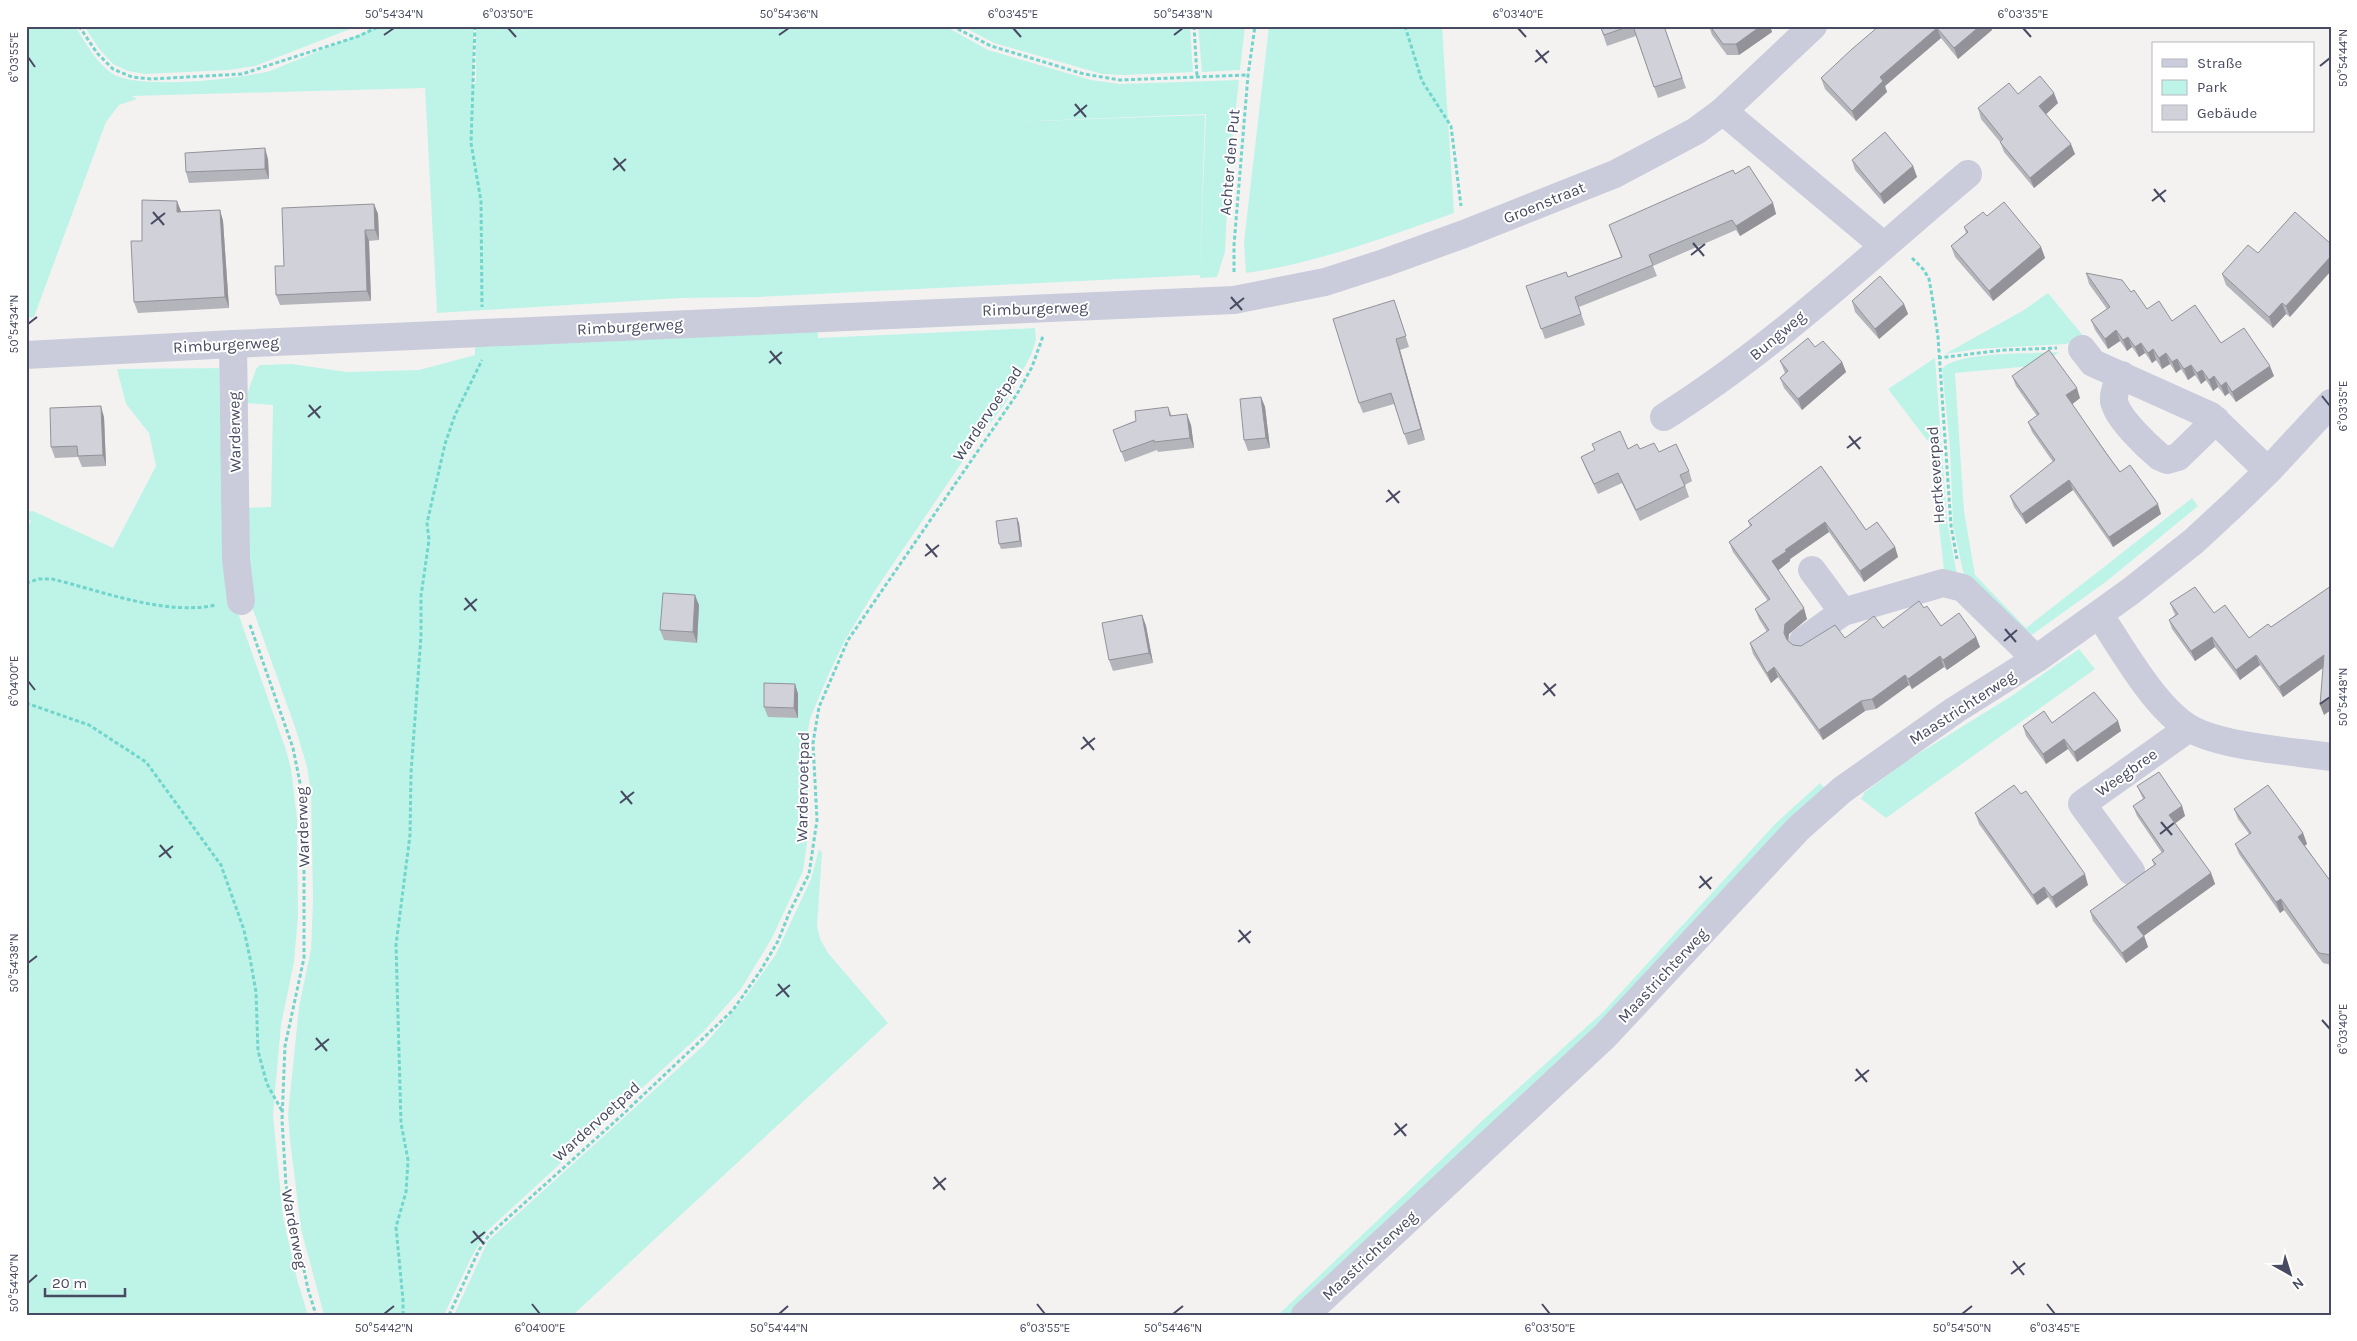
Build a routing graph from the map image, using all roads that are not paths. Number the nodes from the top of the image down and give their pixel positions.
1 (1813, 26) edge
2 (1724, 111) junction
3 (1968, 174) dead end
4 (1884, 246) junction
5 (1234, 300) joint
6 (233, 344) junction
7 (2082, 349) road end
8 (26, 355) edge
9 (2122, 375) junction
10 (2331, 403) edge
11 (1664, 418) dead end
12 (2216, 420) junction
13 (2268, 471) junction
14 (1812, 570) dead end
15 (241, 601) road end
16 (1843, 612) junction
17 (2099, 614) junction
18 (1803, 641) dead end
19 (2036, 659) junction
20 (2189, 728) junction
21 (2331, 757) edge
22 (2131, 871) dead end
23 (1305, 1315) edge

1 - 2 street, Groenstraat
2 - 4 street
2 - 5 street, Groenstraat
3 - 4 street, Bungweg
4 - 11 street, Bungweg
5 - 6 street, Rimburgerweg
6 - 8 street, Rimburgerweg
6 - 15 street, Warderweg
7 - 9 street
9 - 12 street
9 - 12 street
10 - 13 street, Maastrichterweg
12 - 13 street
13 - 17 street, Maastrichterweg
14 - 16 street
16 - 18 street
16 - 19 street, Maastrichterweg
17 - 19 street, Maastrichterweg
17 - 20 street
19 - 23 street, Maastrichterweg
20 - 21 street
20 - 22 street, Weegbree

